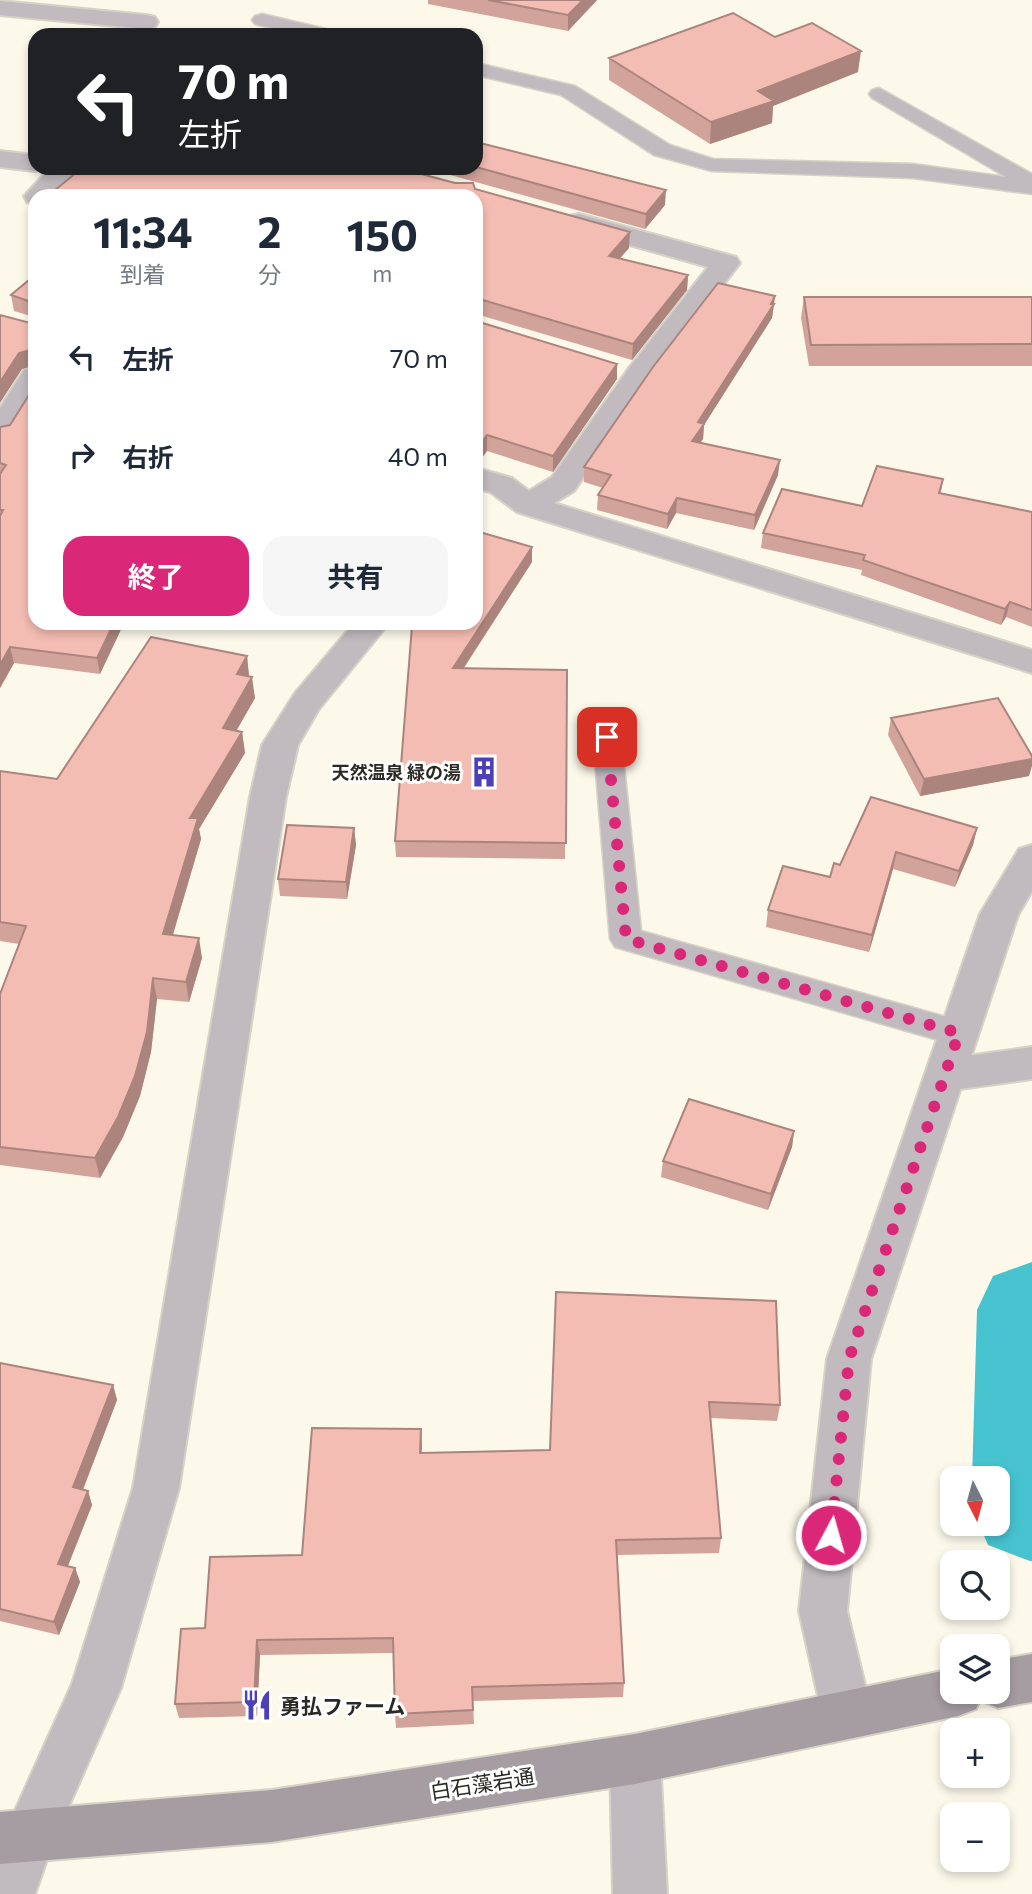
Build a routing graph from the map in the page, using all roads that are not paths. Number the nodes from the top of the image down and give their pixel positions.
1 (0, 8) edge
2 (148, 19) edge
3 (262, 20) dead end
4 (297, 28) edge
5 (483, 71) edge
6 (879, 94) dead end
7 (0, 159) edge
8 (28, 162) edge
9 (58, 175) edge
10 (1032, 185) edge
11 (45, 189) edge
12 (557, 216) edge
13 (28, 387) edge
14 (0, 433) edge
15 (489, 482) edge
16 (528, 505) junction
17 (366, 630) edge
18 (1032, 662) edge
19 (607, 737) dead end
20 (1032, 859) edge
21 (959, 1033) junction
22 (1032, 1063) edge
23 (945, 1074) junction
24 (1032, 1678) edge
25 (1010, 1683) edge
26 (940, 1696) edge
27 (847, 1714) junction
28 (635, 1759) junction
29 (15, 1837) edge
30 (8, 1894) edge
31 (640, 1894) edge

1 - 2 street
3 - 4 lane
5 - 10 lane
6 - 10 lane
7 - 8 street
9 - 11 street
12 - 16 street
13 - 14 street
15 - 16 street
16 - 18 street
17 - 29 street
19 - 21 lane
20 - 21 street
21 - 23 street
22 - 23 street
23 - 27 street
24 - 25 main road
26 - 27 main road, 白石藻岩通
27 - 28 main road, 白石藻岩通
28 - 29 main road, 白石藻岩通
28 - 31 street
29 - 30 street

